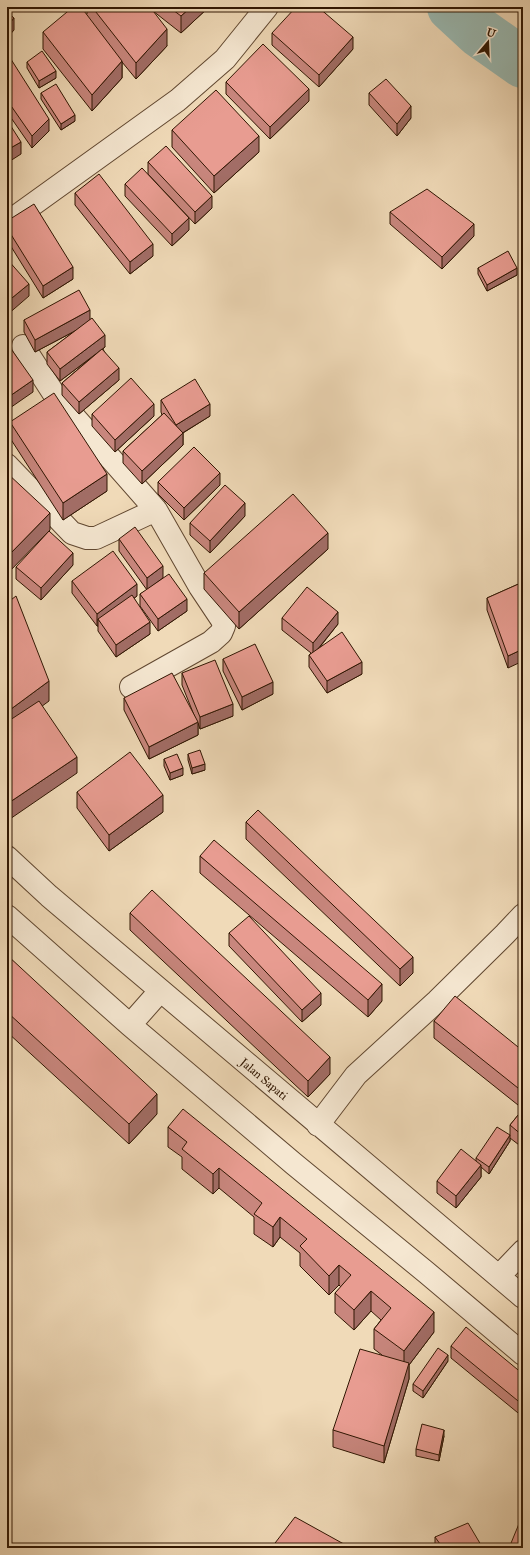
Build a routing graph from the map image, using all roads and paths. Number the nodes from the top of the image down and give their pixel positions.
1 (267, 7) edge
2 (7, 223) edge
3 (23, 346) dead end
4 (54, 394) junction
5 (36, 408) edge
6 (7, 465) edge
7 (156, 510) junction
8 (131, 687) dead end
9 (7, 858) edge
10 (523, 915) edge
11 (7, 916) edge
12 (160, 991) junction
13 (130, 1025) junction
14 (318, 1125) junction
15 (523, 1251) edge
16 (500, 1276) junction
17 (523, 1297) edge
18 (523, 1354) edge

1 - 2 street
3 - 4 street
4 - 5 street
4 - 7 street
6 - 7 street
7 - 8 street
9 - 12 street, Jalan Sapati
10 - 14 street
11 - 13 street
12 - 13 street
12 - 14 street, Jalan Sapati
13 - 18 street
14 - 16 street, Jalan Sapati
15 - 16 street
16 - 17 street, Jalan Sapati

